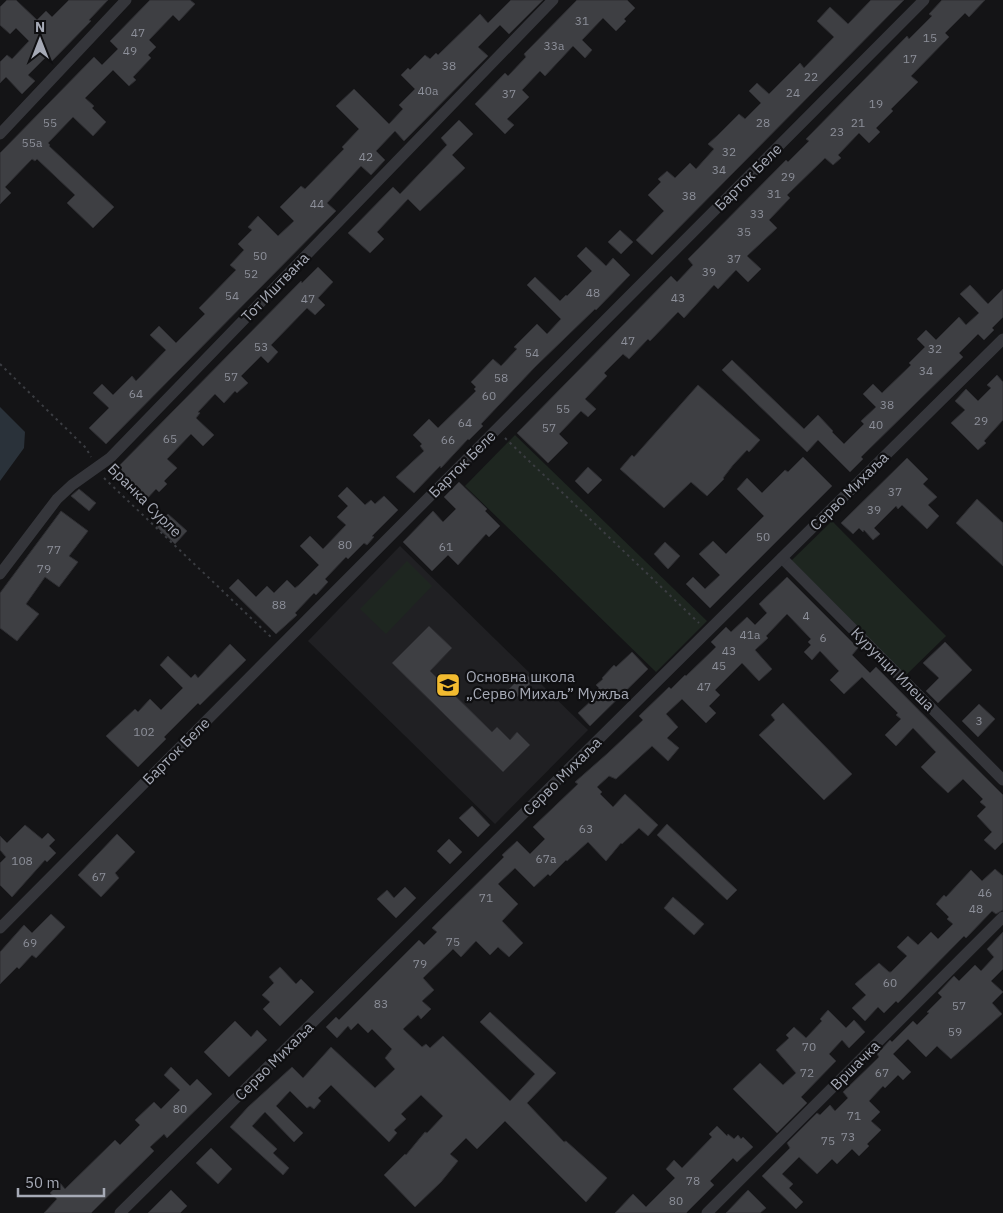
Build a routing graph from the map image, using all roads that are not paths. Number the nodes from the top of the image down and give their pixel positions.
1 (126, 0) edge
2 (553, 0) edge
3 (924, 0) edge
4 (0, 134) edge
5 (1003, 340) edge
6 (782, 558) junction
7 (0, 574) edge
8 (1003, 780) edge
9 (1003, 917) edge
10 (0, 928) edge
11 (120, 1213) edge
12 (707, 1213) edge

1 - 4 street
2 - 7 street, Тот Иштвана
3 - 10 street, Барток Беле
5 - 6 street, Серво Михаља
6 - 8 street, Курунци Илеша
6 - 11 street, Серво Михаља
9 - 12 street, Вршачка

